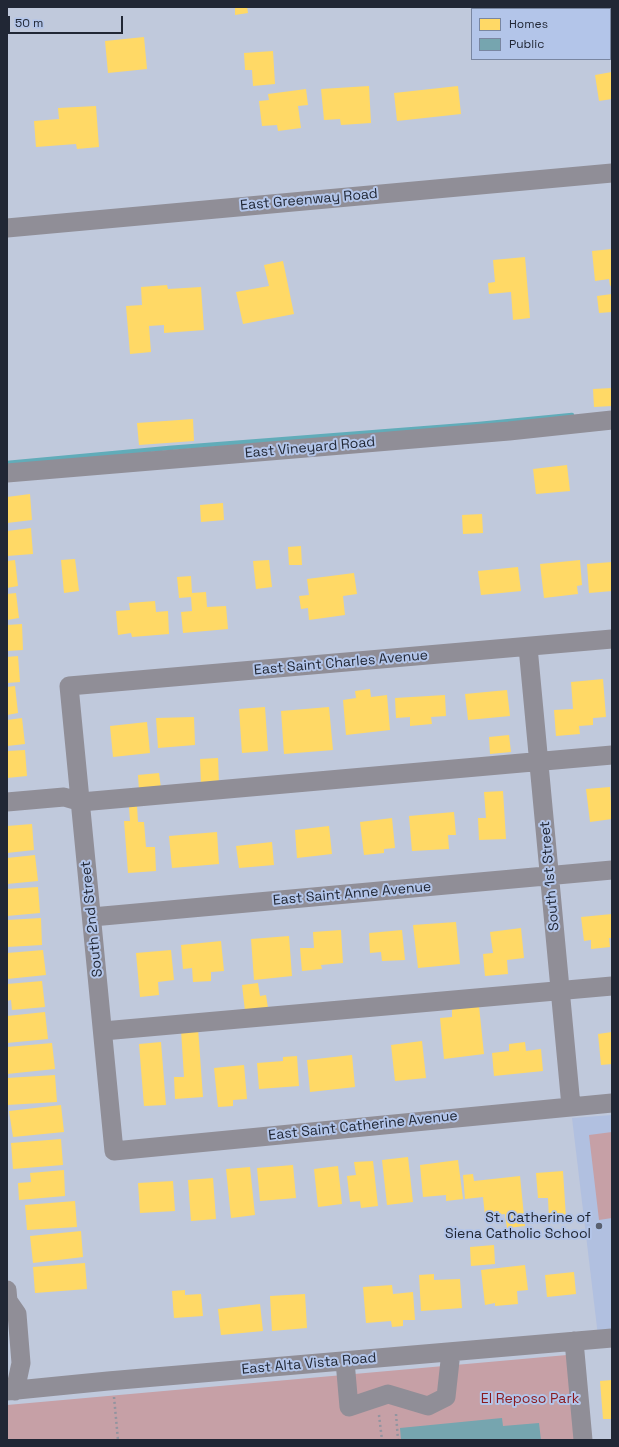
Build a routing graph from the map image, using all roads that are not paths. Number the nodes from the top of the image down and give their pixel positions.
1 (612, 173) edge
2 (7, 228) edge
3 (612, 420) edge
4 (7, 473) edge
5 (612, 639) edge
6 (528, 647) junction
7 (69, 686) joint
8 (612, 755) edge
9 (539, 762) junction
10 (7, 802) edge
11 (81, 802) junction
12 (612, 870) edge
13 (550, 876) junction
14 (92, 918) junction
15 (612, 986) edge
16 (560, 990) junction
17 (103, 1031) junction
18 (612, 1103) edge
19 (571, 1106) junction
20 (114, 1151) joint
21 (7, 1298) edge
22 (13, 1331) edge
23 (612, 1338) edge
24 (574, 1341) junction
25 (451, 1352) junction
26 (345, 1361) junction
27 (7, 1366) edge
28 (11, 1391) edge
29 (583, 1440) edge

1 - 2 street, East Greenway Road
3 - 4 street, East Vineyard Road
5 - 6 street, East Saint Charles Avenue
6 - 7 street, East Saint Charles Avenue
6 - 9 street, South 1st Street
7 - 11 street, South 2nd Street
8 - 9 street
9 - 11 street
9 - 13 street, South 1st Street
10 - 11 street
11 - 14 street, South 2nd Street
12 - 13 street, East Saint Anne Avenue
13 - 14 street, East Saint Anne Avenue
13 - 16 street, South 1st Street
14 - 17 street, South 2nd Street
15 - 16 street
16 - 17 street
16 - 19 street, South 1st Street
17 - 20 street, South 2nd Street
18 - 19 street, East Saint Catherine Avenue
19 - 20 street, East Saint Catherine Avenue
21 - 22 street
22 - 28 street
23 - 24 street, East Alta Vista Road
24 - 25 street, East Alta Vista Road
24 - 29 street
25 - 26 street, East Alta Vista Road
25 - 26 street
26 - 28 street, East Alta Vista Road
27 - 28 street

